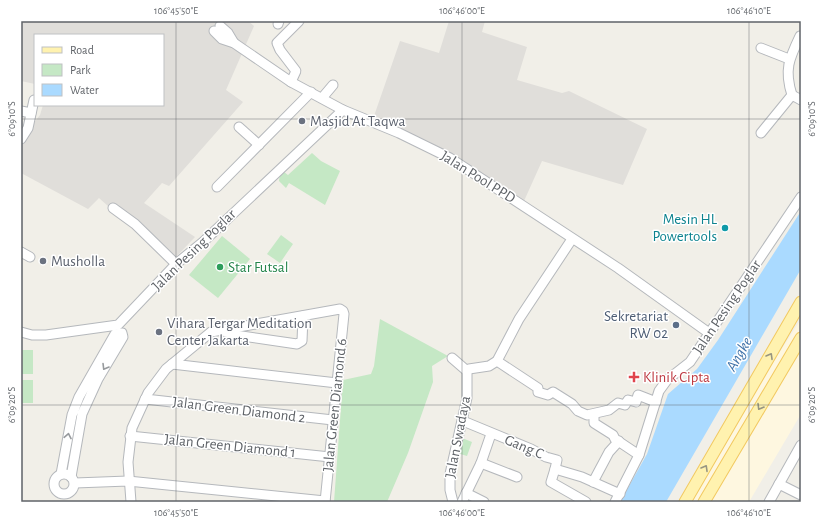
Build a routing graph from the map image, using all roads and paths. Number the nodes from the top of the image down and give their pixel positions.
1 (299, 21) edge
2 (217, 28) dead end
3 (800, 36) edge
4 (761, 48) dead end
5 (789, 59) junction
6 (291, 82) junction
7 (333, 85) dead end
8 (311, 92) junction
9 (792, 95) junction
10 (322, 98) junction
11 (34, 100) edge
12 (801, 100) edge
13 (343, 110) junction
14 (21, 111) edge
15 (31, 113) junction
16 (239, 127) dead end
17 (761, 133) dead end
18 (21, 139) edge
19 (259, 145) junction
20 (217, 187) dead end
21 (801, 197) edge
22 (113, 208) dead end
23 (572, 239) junction
24 (21, 252) edge
25 (30, 257) dead end
26 (176, 264) junction
27 (801, 302) edge
28 (302, 316) junction
29 (221, 330) junction
30 (21, 332) edge
31 (710, 333) junction
32 (801, 338) edge
33 (452, 358) dead end
34 (497, 361) junction
35 (172, 364) junction
36 (467, 371) junction
37 (337, 383) junction
38 (144, 399) junction
39 (656, 402) junction
40 (594, 415) junction
41 (333, 420) junction
42 (463, 421) junction
43 (491, 434) junction
44 (130, 436) junction
45 (618, 441) junction
46 (801, 445) edge
47 (639, 455) junction
48 (330, 457) junction
49 (481, 463) junction
50 (555, 469) junction
51 (61, 474) junction
52 (517, 477) dead end
53 (73, 480) junction
54 (128, 481) junction
55 (593, 482) junction
56 (779, 484) junction
57 (466, 493) junction
58 (801, 496) edge
59 (71, 497) edge
60 (60, 498) edge
61 (618, 498) edge
62 (325, 501) edge
63 (131, 502) edge
64 (453, 502) edge
65 (462, 502) edge
66 (484, 502) edge
67 (586, 502) edge
68 (685, 502) edge
69 (704, 502) edge
70 (769, 502) edge

1 - 6 street
2 - 6 street, Jalan Pool PPD
3 - 5 street
4 - 5 street
5 - 9 street
6 - 8 street, Jalan Pool PPD
7 - 10 street
8 - 10 street, Jalan Pool PPD
8 - 19 street
9 - 12 street
9 - 17 street
10 - 13 street, Jalan Pool PPD
11 - 15 street
13 - 23 street, Jalan Pool PPD
13 - 26 street, Jalan Pesing Poglar
14 - 15 street
15 - 18 street
16 - 19 street
19 - 20 street
21 - 31 street, Jalan Pesing Poglar
22 - 26 street
23 - 31 street, Jalan Pool PPD
23 - 34 street
24 - 25 street
26 - 30 street, Jalan Pesing Poglar
68 -> 27 main road
28 - 29 street
28 - 29 street
28 - 37 street, Jalan Green Diamond 6
29 - 35 street
31 - 39 street, Jalan Pesing Poglar
32 -> 69 main road
33 - 36 street
34 - 36 street
34 - 40 street
35 - 37 street
35 - 38 street
36 - 42 street, Jalan Swadaya
37 - 41 street, Jalan Green Diamond 6
38 - 41 street, Jalan Green Diamond 2
38 - 44 street
39 - 40 street
39 - 47 street, Jalan Pesing Poglar
40 - 45 street
41 - 48 street, Jalan Green Diamond 6
42 - 43 street, Gang C
42 - 64 street, Jalan Swadaya
43 - 49 street
43 - 50 street, Gang C
44 - 48 street, Jalan Green Diamond 1
44 - 54 street
45 - 47 street
45 - 55 street
46 - 56 street
47 - 61 street, Jalan Pesing Poglar
48 - 62 street, Jalan Green Diamond 6
49 - 52 street
49 - 57 street
50 - 55 street, Gang C
50 - 67 street
51 - 53 street
51 -> 53 street
51 - 60 street
53 - 54 street
53 - 59 street
54 - 62 street
54 - 63 street
55 - 61 street, Gang C
56 - 58 street
56 - 70 street
57 - 65 street
57 - 66 street
59 - 60 street

